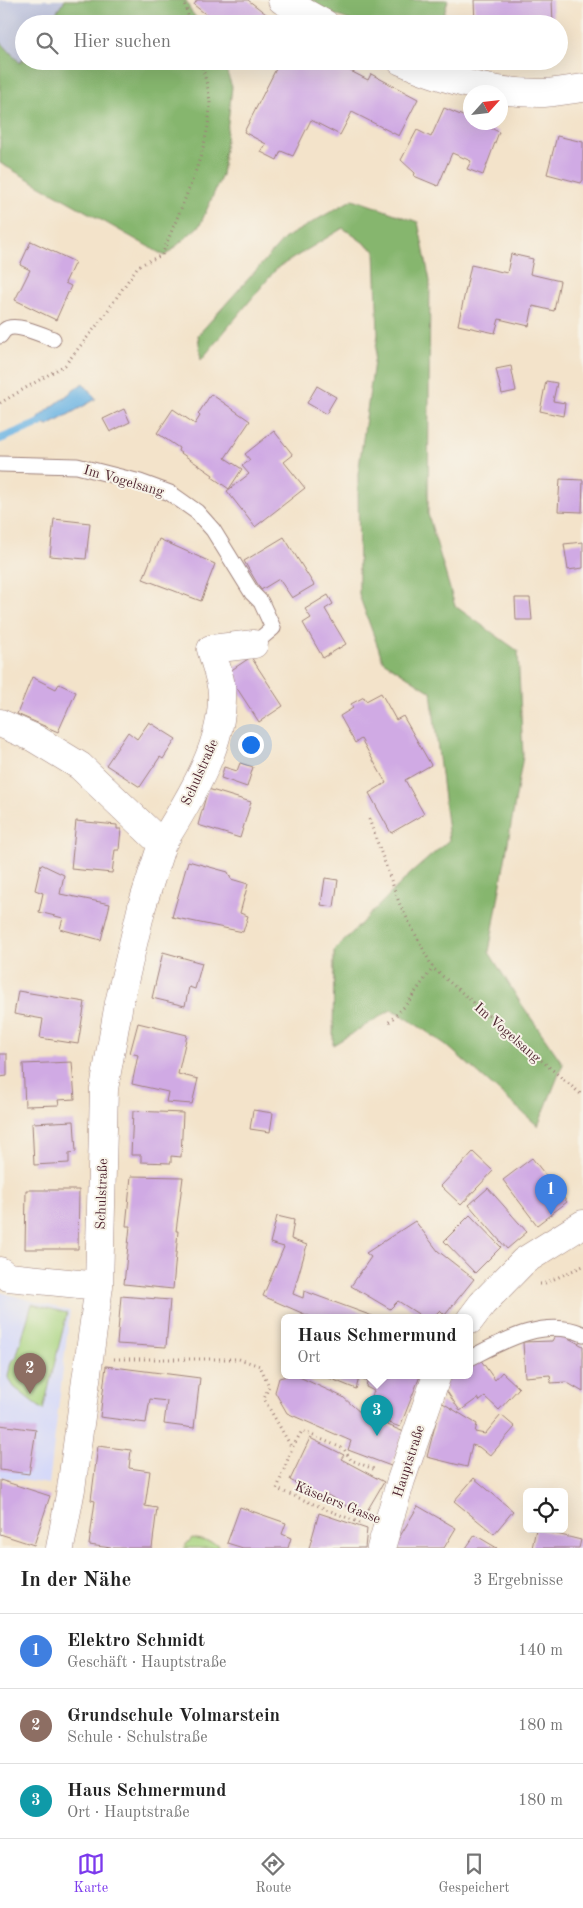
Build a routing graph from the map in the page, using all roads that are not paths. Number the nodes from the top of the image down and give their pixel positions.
1 (282, 0) edge
2 (309, 15) edge
3 (422, 70) edge
4 (583, 88) edge
5 (0, 336) edge
6 (53, 339) dead end
7 (0, 464) edge
8 (254, 644) joint
9 (0, 723) edge
10 (162, 844) junction
11 (583, 1224) edge
12 (0, 1271) edge
13 (99, 1286) junction
14 (473, 1316) edge
15 (583, 1334) edge
16 (473, 1357) edge
17 (436, 1379) edge
18 (384, 1541) edge
19 (60, 1548) edge

1 - 2 street
3 - 4 street
5 - 6 lane
7 - 8 lane, Im Vogelsang
8 - 10 street, Schulstraße
9 - 10 street
10 - 13 street, Schulstraße
11 - 14 street
12 - 13 street
13 - 19 street, Schulstraße
15 - 16 lane
17 - 18 street, Hauptstraße

